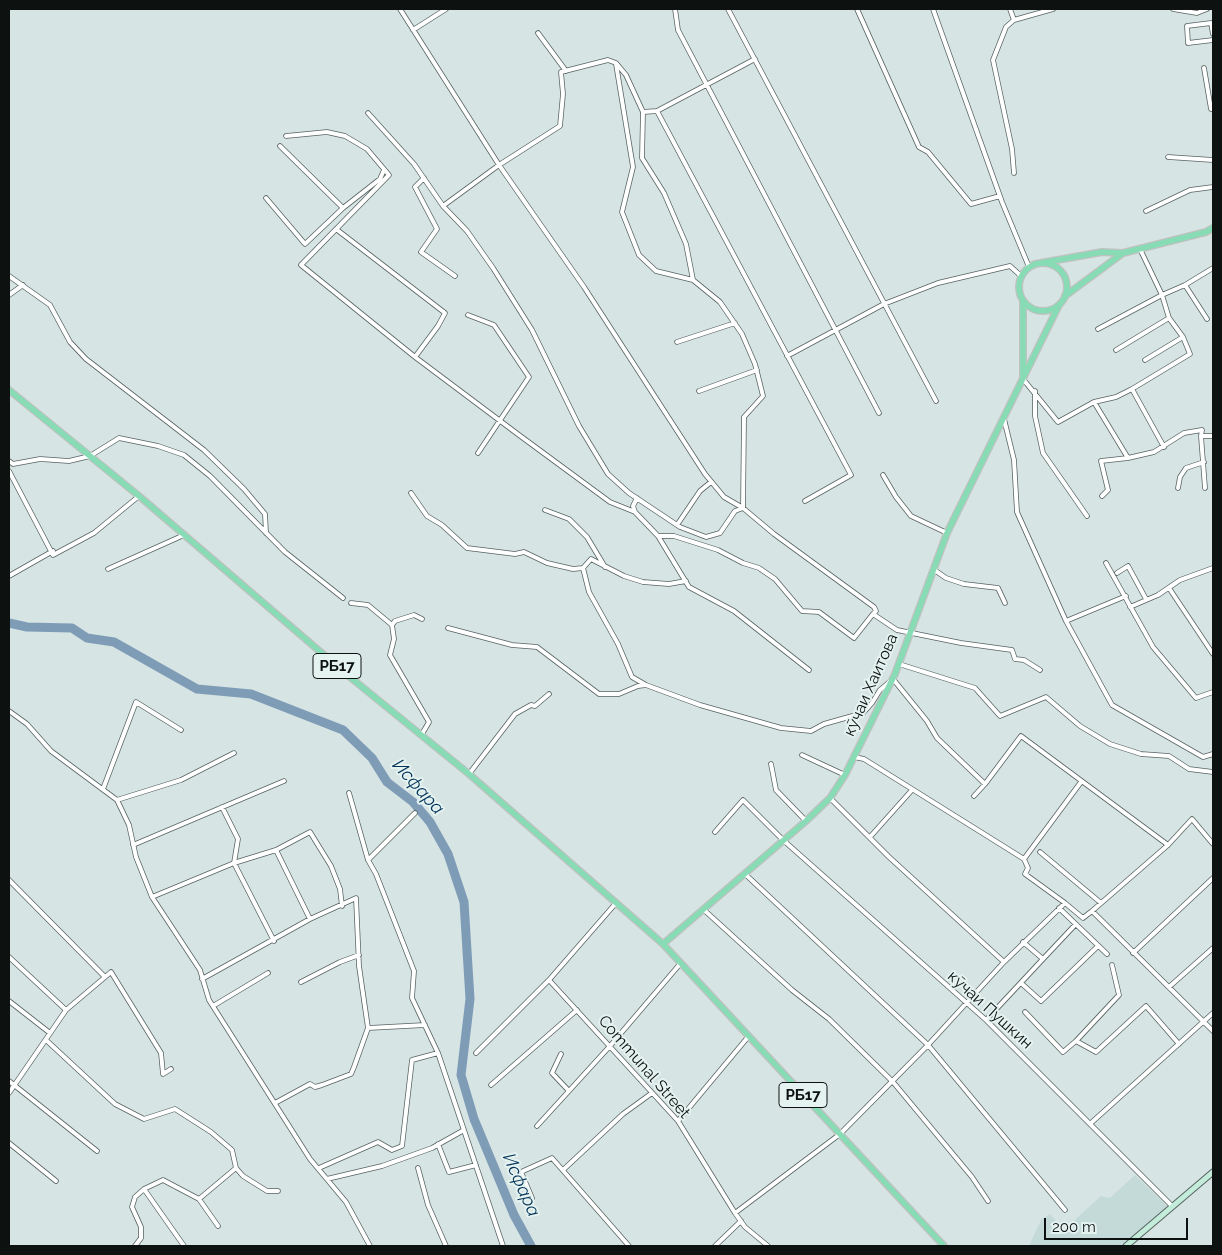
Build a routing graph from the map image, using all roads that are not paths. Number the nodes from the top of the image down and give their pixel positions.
1 (400, 9) edge
2 (446, 9) edge
3 (675, 9) edge
4 (728, 9) edge
5 (856, 9) edge
6 (933, 9) edge
7 (1010, 9) edge
8 (1054, 9) edge
9 (1173, 9) edge
10 (1207, 9) edge
11 (1014, 20) junction
12 (413, 30) junction
13 (538, 33) dead end
14 (1213, 34) edge
15 (1213, 40) edge
16 (754, 59) junction
17 (616, 63) junction
18 (1204, 68) dead end
19 (566, 71) junction
20 (706, 85) junction
21 (1213, 109) edge
22 (657, 111) junction
23 (643, 112) junction
24 (368, 113) dead end
25 (286, 136) dead end
26 (280, 146) dead end
27 (1168, 157) dead end
28 (1213, 160) edge
29 (499, 165) junction
30 (384, 170) junction
31 (1014, 173) dead end
32 (424, 178) junction
33 (1213, 187) edge
34 (1000, 196) junction
35 (266, 198) dead end
36 (443, 206) junction
37 (343, 208) junction
38 (1146, 211) dead end
39 (1213, 228) edge
40 (336, 229) junction
41 (1140, 249) junction
42 (1123, 253) junction
43 (1032, 266) junction
44 (1213, 268) edge
45 (9, 276) edge
46 (455, 276) dead end
47 (1021, 276) junction
48 (693, 280) junction
49 (23, 285) junction
50 (1185, 285) junction
51 (9, 295) edge
52 (1162, 295) junction
53 (1065, 296) junction
54 (1023, 302) junction
55 (884, 304) junction
56 (1059, 305) junction
57 (468, 316) dead end
58 (1169, 318) junction
59 (1207, 319) dead end
60 (734, 322) junction
61 (1098, 329) dead end
62 (836, 330) junction
63 (1183, 337) junction
64 (677, 342) dead end
65 (1116, 350) dead end
66 (787, 356) junction
67 (415, 357) junction
68 (1144, 360) dead end
69 (757, 370) junction
70 (1023, 379) junction
71 (1132, 389) junction
72 (9, 390) edge
73 (699, 391) dead end
74 (1035, 391) junction
75 (936, 401) dead end
76 (1094, 402) junction
77 (879, 413) dead end
78 (1004, 419) junction
79 (500, 420) junction
80 (1201, 436) junction
81 (1213, 436) edge
82 (1164, 447) junction
83 (478, 453) dead end
84 (90, 456) junction
85 (1128, 458) junction
86 (9, 461) edge
87 (1204, 462) junction
88 (13, 464) junction
89 (9, 470) edge
90 (883, 475) dead end
91 (711, 482) junction
92 (1178, 488) dead end
93 (1205, 488) dead end
94 (411, 493) dead end
95 (139, 496) junction
96 (1102, 496) dead end
97 (637, 498) junction
98 (805, 501) dead end
99 (744, 508) junction
100 (545, 510) dead end
101 (635, 512) junction
102 (1087, 516) dead end
103 (677, 525) junction
104 (266, 533) junction
105 (948, 533) junction
106 (184, 535) junction
107 (658, 536) junction
108 (53, 551) junction
109 (1106, 563) dead end
110 (605, 567) junction
111 (583, 568) junction
112 (1213, 568) edge
113 (108, 569) dead end
114 (933, 569) junction
115 (1117, 573) dead end
116 (9, 576) edge
117 (686, 581) junction
118 (1169, 588) junction
119 (1126, 596) junction
120 (344, 598) dead end
121 (1146, 598) junction
122 (351, 603) dead end
123 (1005, 603) dead end
124 (1130, 606) junction
125 (873, 614) junction
126 (422, 619) dead end
127 (1066, 621) junction
128 (392, 625) junction
129 (448, 628) dead end
130 (910, 633) junction
131 (1213, 654) edge
132 (899, 664) junction
133 (809, 670) dead end
134 (1040, 670) dead end
135 (893, 679) junction
136 (646, 685) junction
137 (1213, 692) edge
138 (550, 694) dead end
139 (9, 711) edge
140 (181, 730) dead end
141 (422, 734) junction
142 (234, 752) dead end
143 (1213, 754) edge
144 (802, 755) dead end
145 (854, 757) junction
146 (771, 764) dead end
147 (1213, 772) edge
148 (469, 774) junction
149 (845, 775) junction
150 (284, 780) dead end
151 (1081, 782) junction
152 (985, 784) junction
153 (103, 789) junction
154 (912, 790) junction
155 (349, 793) dead end
156 (974, 796) dead end
157 (830, 798) junction
158 (117, 800) junction
159 (222, 807) junction
160 (415, 813) dead end
161 (806, 821) junction
162 (714, 832) dead end
163 (870, 837) junction
164 (783, 840) junction
165 (1168, 844) junction
166 (1213, 844) edge
167 (133, 845) junction
168 (276, 850) junction
169 (1040, 852) dead end
170 (1024, 859) junction
171 (368, 860) junction
172 (234, 864) junction
173 (745, 874) junction
174 (1213, 878) edge
175 (9, 880) edge
176 (152, 897) junction
177 (616, 903) junction
178 (1065, 903) junction
179 (1101, 903) junction
180 (342, 906) junction
181 (1059, 908) junction
182 (703, 909) junction
183 (1092, 910) junction
184 (310, 919) junction
185 (1075, 925) junction
186 (274, 941) junction
187 (1024, 942) junction
188 (663, 944) junction
189 (1098, 946) junction
190 (1213, 948) edge
191 (1133, 953) junction
192 (1107, 954) dead end
193 (358, 955) junction
194 (9, 957) edge
195 (1043, 959) junction
196 (1004, 962) junction
197 (680, 964) junction
198 (1112, 965) dead end
199 (268, 973) dead end
200 (104, 976) junction
201 (202, 979) junction
202 (549, 980) junction
203 (301, 982) dead end
204 (1021, 983) junction
205 (1169, 987) junction
206 (9, 1001) edge
207 (965, 1003) junction
208 (213, 1006) junction
209 (66, 1010) junction
210 (578, 1010) junction
211 (1025, 1012) dead end
212 (1213, 1013) edge
213 (986, 1020) junction
214 (1204, 1022) junction
215 (425, 1025) junction
216 (368, 1028) junction
217 (1213, 1031) edge
218 (50, 1033) junction
219 (748, 1037) junction
220 (46, 1040) junction
221 (1076, 1041) junction
222 (1179, 1044) junction
223 (928, 1045) junction
224 (610, 1046) junction
225 (438, 1053) junction
226 (476, 1053) dead end
227 (561, 1054) dead end
228 (171, 1069) dead end
229 (9, 1081) edge
230 (893, 1082) junction
231 (491, 1085) dead end
232 (14, 1086) junction
233 (568, 1091) junction
234 (9, 1093) edge
235 (652, 1093) junction
236 (276, 1103) junction
237 (678, 1121) junction
238 (1091, 1123) junction
239 (536, 1126) dead end
240 (464, 1130) junction
241 (840, 1134) junction
242 (9, 1143) edge
243 (438, 1144) junction
244 (97, 1151) dead end
245 (476, 1165) junction
246 (236, 1168) junction
247 (319, 1168) junction
248 (418, 1168) dead end
249 (563, 1170) junction
250 (1213, 1172) edge
251 (327, 1179) junction
252 (56, 1181) dead end
253 (144, 1189) junction
254 (278, 1191) dead end
255 (532, 1198) dead end
256 (199, 1200) junction
257 (988, 1201) dead end
258 (1172, 1206) junction
259 (1065, 1210) dead end
260 (735, 1213) junction
261 (741, 1221) junction
262 (218, 1226) dead end
263 (136, 1246) edge
264 (184, 1246) edge
265 (370, 1246) edge
266 (446, 1246) edge
267 (503, 1246) edge
268 (629, 1246) edge
269 (715, 1246) edge
270 (768, 1246) edge
271 (944, 1246) edge
272 (1126, 1246) edge

1 - 12 street
2 - 12 street
3 - 20 street
4 - 16 street
5 - 34 street
6 - 34 street
7 - 11 street
8 - 11 street
9 - 10 street
11 - 31 street
12 - 29 street
13 - 19 street
14 - 15 street
16 - 20 street
16 - 55 street
17 - 19 street
17 - 23 street
17 - 48 street
18 - 21 street
19 - 29 street
20 - 22 street
20 - 62 street
22 - 23 street
22 - 66 street
23 - 48 street
24 - 32 street
25 - 30 street
26 - 37 street
27 - 28 street
29 - 36 street
29 - 91 street
30 - 37 street
30 - 40 street
32 - 36 street
32 - 46 street
33 - 38 street
34 - 43 street
35 - 37 street
36 - 97 street
39 - 41 main road
40 - 67 street
40 - 67 street
41 - 42 main road
41 - 52 street
42 - 43 main road
42 - 53 main road, кӯчаи Хаитова
43 - 47 main road
43 - 53 main road
44 - 50 street
45 - 49 street
47 - 54 main road
47 - 55 street
48 - 60 street
49 - 51 street
49 - 104 street
50 - 52 street
50 - 59 street
52 - 58 street
52 - 61 street
53 - 56 main road, кӯчаи Хаитова
54 - 56 main road
54 - 70 main road
55 - 62 street
55 - 75 street
56 - 70 main road, кӯчаи Хаитова
57 - 79 street
58 - 63 street
58 - 65 street
60 - 64 street
60 - 69 street
62 - 66 street
62 - 77 street
63 - 68 street
63 - 71 street
66 - 98 street
67 - 79 street
69 - 73 street
69 - 99 street
70 - 74 street
70 - 78 main road, кӯчаи Хаитова
71 - 76 street
71 - 82 street
72 - 84 main road, РБ17
74 - 76 street
74 - 102 street
76 - 85 street
78 - 105 main road, кӯчаи Хаитова
78 - 127 street
79 - 83 street
79 - 101 street
80 - 81 street
80 - 82 street
80 - 87 street
82 - 85 street
84 - 88 street
84 - 95 main road, РБ17
84 - 104 street
85 - 96 street
86 - 88 street
87 - 92 street
87 - 93 street
88 - 89 street
89 - 108 street
90 - 105 street
91 - 99 street
91 - 103 street
94 - 111 street
95 - 106 main road, РБ17
95 - 108 street
97 - 101 street
97 - 103 street
99 - 103 street
99 - 125 street
100 - 110 street
101 - 107 street
104 - 120 street
105 - 114 main road, кӯчаи Хаитова
106 - 113 street
106 - 141 main road, РБ17
107 - 117 street
107 - 125 street
108 - 116 street
109 - 119 street
110 - 111 street
110 - 117 street
111 - 136 street
112 - 118 street
114 - 123 street
114 - 130 main road, кӯчаи Хаитова
115 - 121 street
117 - 133 street
118 - 121 street
118 - 131 street
119 - 124 street
119 - 127 street
121 - 124 street
122 - 128 street
124 - 137 street
125 - 130 street
126 - 128 street
127 - 143 street
128 - 141 street
129 - 136 street
130 - 132 main road, кӯчаи Хаитова
130 - 134 street
132 - 135 main road, кӯчаи Хаитова
132 - 147 street
135 - 136 street
135 - 145 main road, кӯчаи Хаитова
135 - 152 street
138 - 148 street
139 - 153 street
140 - 153 street
141 - 148 main road, РБ17
142 - 158 street
144 - 149 street
145 - 149 main road, кӯчаи Хаитова
145 - 154 street
146 - 161 street
148 - 177 main road, РБ17
149 - 157 main road, кӯчаи Хаитова
150 - 159 street
151 - 152 street
151 - 165 street
151 - 170 street
152 - 156 street
153 - 158 street
154 - 163 street
154 - 170 street
155 - 171 street
157 - 161 main road, кӯчаи Хаитова
157 - 163 street
158 - 167 street
159 - 167 street
159 - 172 street
160 - 171 street
161 - 164 main road, кӯчаи Хаитова
162 - 164 street, кӯчаи Пушкин
163 - 196 street
164 - 173 main road, кӯчаи Хаитова
164 - 207 street, кӯчаи Пушкин
165 - 166 street
165 - 179 street
167 - 176 street
168 - 172 street
168 - 180 street
168 - 184 street
169 - 179 street
170 - 178 street
171 - 215 street
172 - 176 street
172 - 186 street
173 - 182 main road, кӯчаи Хаитова
173 - 223 street
174 - 191 street
175 - 200 street
176 - 201 street
177 - 188 main road, РБ17
177 - 202 street
178 - 181 street
178 - 183 street
179 - 183 street
180 - 184 street
180 - 193 street
181 - 185 street
181 - 187 street
182 - 188 main road, кӯчаи Хаитова
182 - 230 street
183 - 191 street
184 - 186 street
185 - 189 street
185 - 195 street
186 - 201 street
187 - 195 street
187 - 196 street
188 - 197 main road, РБ17
189 - 192 street
189 - 204 street
190 - 205 street
191 - 205 street
193 - 203 street
193 - 216 street
194 - 209 street
195 - 204 street
196 - 207 street
197 - 219 main road, РБ17
197 - 224 street
198 - 221 street
199 - 208 street
200 - 209 street
200 - 228 street
201 - 208 street
202 - 210 street, Communal Street
202 - 226 street
204 - 213 street
205 - 214 street
206 - 218 street
207 - 213 street, кӯчаи Пушкин
207 - 223 street
208 - 236 street
209 - 218 street
210 - 224 street, Communal Street
210 - 231 street
211 - 221 street
212 - 214 street
213 - 238 street, кӯчаи Пушкин
214 - 217 street
214 - 222 street
215 - 216 street
215 - 225 street
216 - 236 street
218 - 220 street
219 - 237 street
219 - 241 main road, РБ17
220 - 232 street
220 - 246 street
221 - 222 street
222 - 238 street
223 - 230 street
223 - 259 street
224 - 233 street
224 - 235 street, Communal Street
225 - 240 street
225 - 247 street
227 - 233 street
229 - 232 street
230 - 241 street
230 - 257 street
232 - 234 street
232 - 244 street
233 - 239 street
235 - 237 street, Communal Street
235 - 249 street
236 - 247 street
237 - 260 street, Communal Street
238 - 258 street, кӯчаи Пушкин
240 - 243 street
240 - 245 street
241 - 260 street
241 - 271 main road, РБ17
242 - 252 street
243 - 245 street
243 - 251 street
245 - 267 street
246 - 254 street
246 - 256 street
247 - 251 street
248 - 266 street
249 - 255 street
249 - 268 street
250 - 258 main road
251 - 265 street
253 - 256 street
253 - 263 street
253 - 264 street
256 - 262 street
258 - 272 main road
260 - 261 street, Communal Street
261 - 269 street
261 - 270 street, Communal Street

